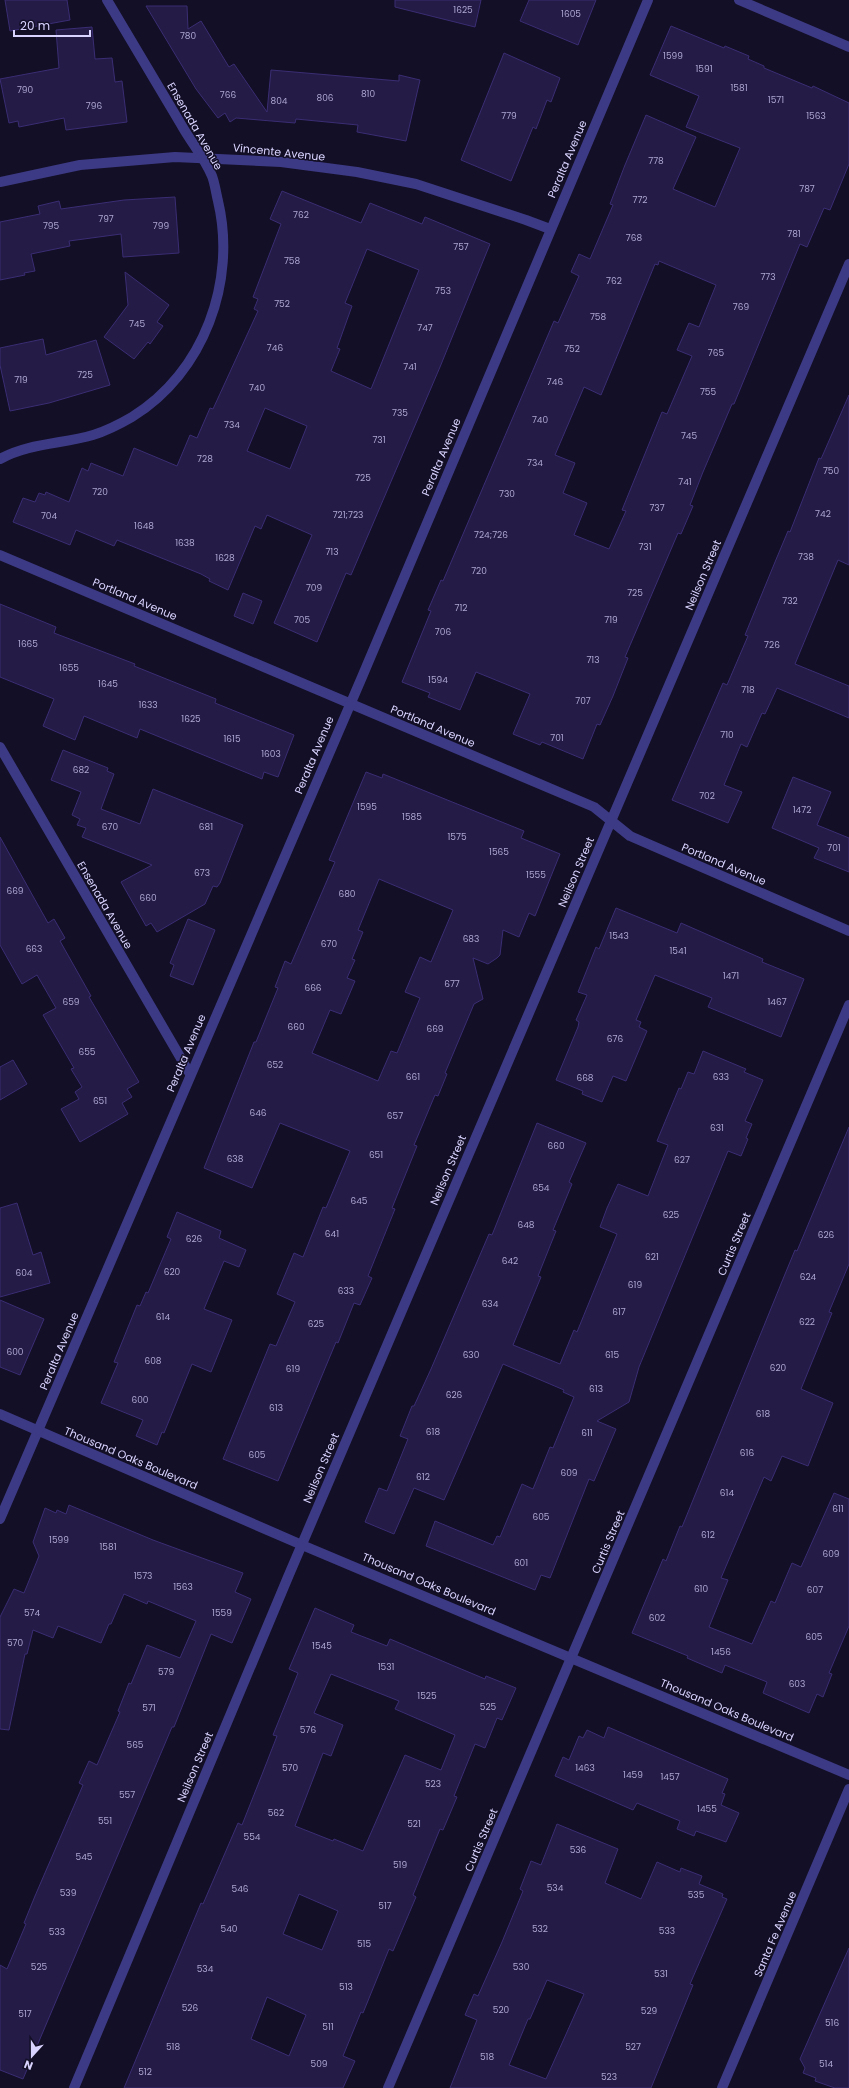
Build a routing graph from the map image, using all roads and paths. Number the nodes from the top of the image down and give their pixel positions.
1 (108, 0) edge
2 (648, 0) edge
3 (739, 0) edge
4 (849, 47) edge
5 (201, 157) junction
6 (0, 182) edge
7 (550, 229) junction
8 (849, 264) edge
9 (0, 459) edge
10 (0, 555) edge
11 (350, 704) junction
12 (0, 748) edge
13 (611, 821) junction
14 (849, 931) edge
15 (849, 1005) edge
16 (190, 1074) junction
17 (0, 1414) edge
18 (38, 1431) junction
19 (0, 1519) edge
20 (302, 1544) junction
21 (572, 1657) junction
22 (849, 1775) edge
23 (849, 1789) edge
24 (74, 2088) edge
25 (388, 2088) edge
26 (722, 2088) edge

1 - 5 street, Ensenada Avenue
2 - 7 street, Peralta Avenue
3 - 4 street
5 - 6 street, Vincente Avenue
5 - 7 street, Vincente Avenue
5 - 9 street, Ensenada Avenue
7 - 11 street, Peralta Avenue
8 - 13 street, Neilson Street
10 - 11 street, Portland Avenue
11 - 13 street, Portland Avenue
11 - 16 street, Peralta Avenue
12 - 16 street, Ensenada Avenue
13 - 14 street, Portland Avenue
13 - 20 street, Neilson Street
15 - 21 street, Curtis Street
16 - 18 street, Peralta Avenue
17 - 18 street, Thousand Oaks Boulevard
18 - 19 street, Peralta Avenue
18 - 20 street, Thousand Oaks Boulevard
20 - 21 street, Thousand Oaks Boulevard
20 - 24 street, Neilson Street
21 - 22 street, Thousand Oaks Boulevard
21 - 25 street, Curtis Street
23 - 26 street, Santa Fe Avenue

